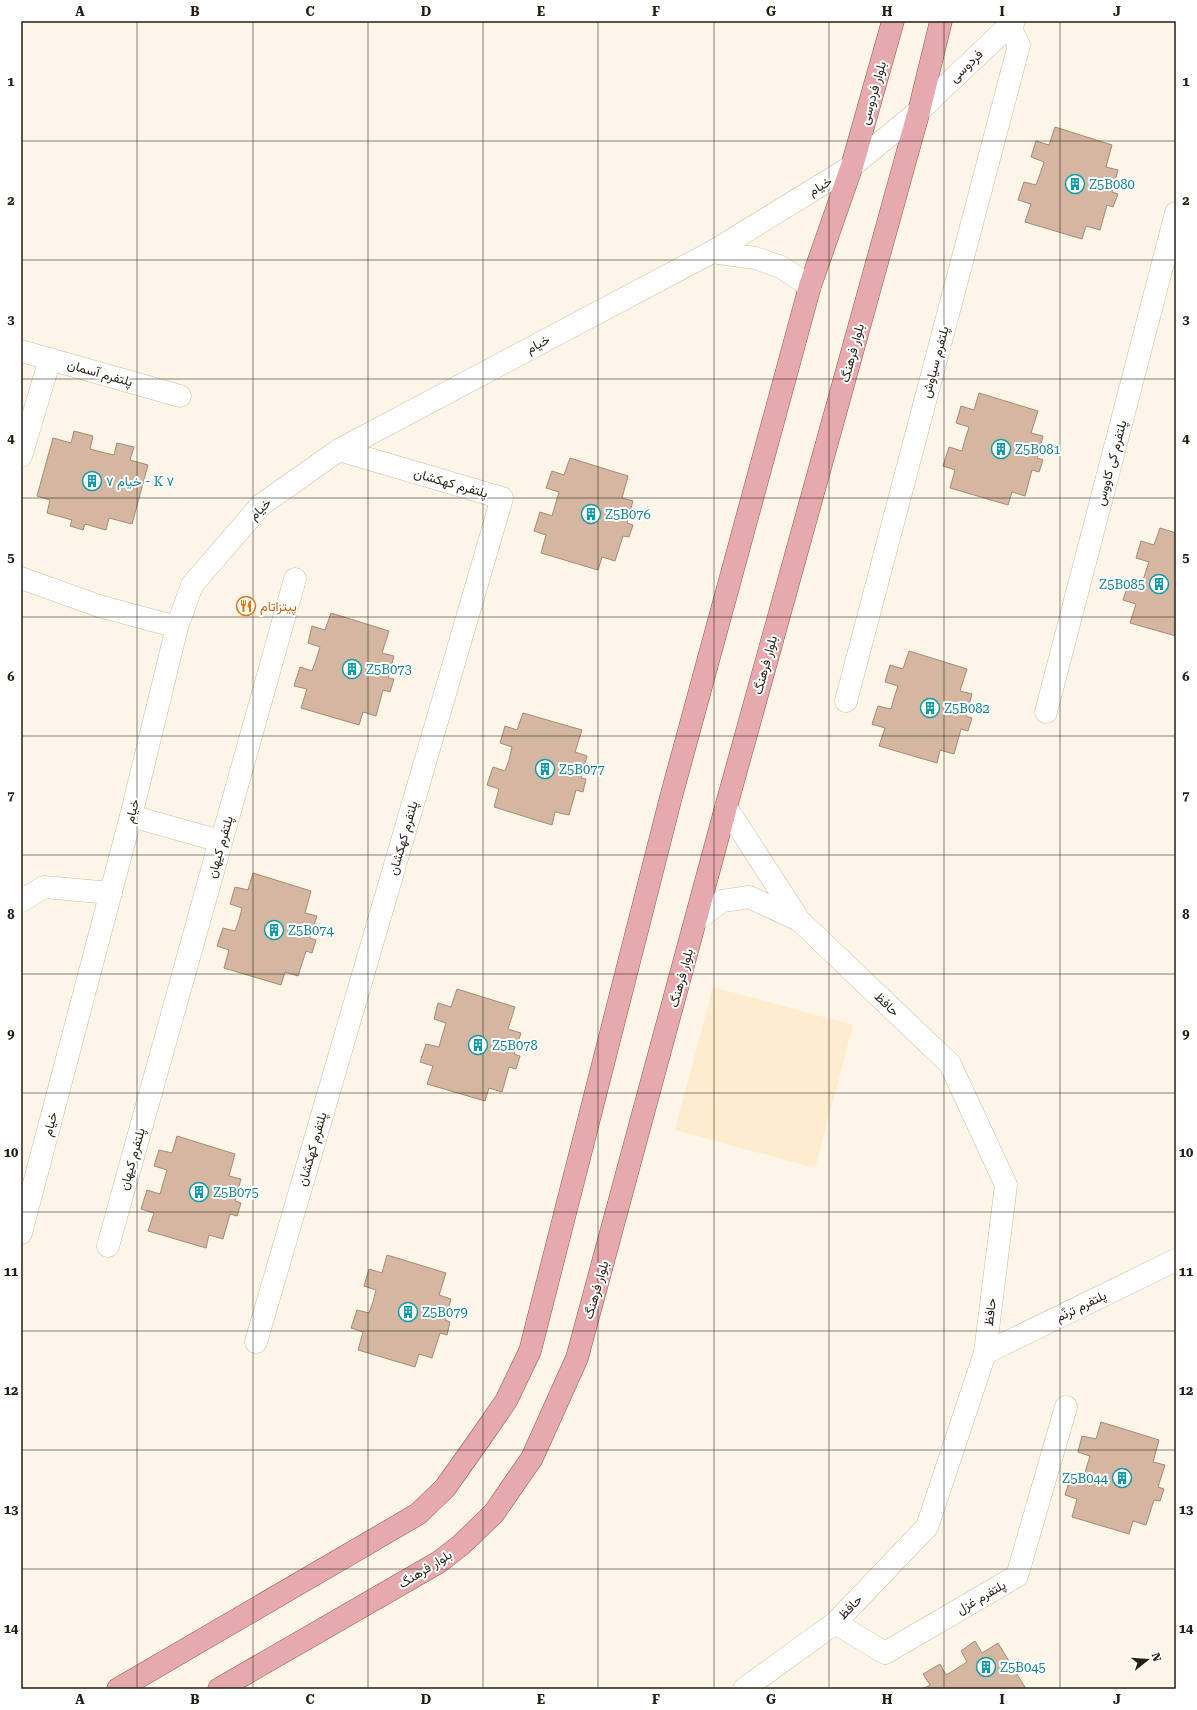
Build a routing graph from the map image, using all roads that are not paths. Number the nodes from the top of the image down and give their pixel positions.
1 (893, 21) edge
2 (941, 21) edge
3 (1012, 23) edge
4 (919, 111) junction
5 (852, 166) junction
6 (1176, 213) edge
7 (712, 252) junction
8 (810, 286) junction
9 (21, 351) edge
10 (50, 359) junction
11 (180, 396) dead end
12 (339, 450) junction
13 (21, 456) edge
14 (21, 578) edge
15 (295, 579) dead end
16 (177, 627) junction
17 (846, 701) dead end
18 (1046, 712) dead end
19 (726, 807) junction
20 (131, 816) junction
21 (111, 893) junction
22 (21, 901) edge
23 (696, 920) junction
24 (799, 920) junction
25 (21, 1233) edge
26 (1176, 1260) edge
27 (256, 1342) dead end
28 (985, 1353) junction
29 (1066, 1406) dead end
30 (835, 1623) junction
31 (118, 1689) edge
32 (219, 1689) edge
33 (744, 1689) edge

1 - 5 main road, بلوار فردوسی
2 - 4 main road
3 - 4 street, فردوسی
3 - 17 street, پلتفرم سیاوش
4 - 5 street, خیام
4 - 19 main road, بلوار فرهنگ
5 - 7 street, خیام
5 - 8 main road
6 - 18 street, پلتفرم کی کاووس
7 - 8 street
7 - 12 street, خیام
8 - 31 main road
9 - 10 street, پلتفرم آسمان
10 - 11 street, پلتفرم آسمان
10 - 13 street
12 - 16 street, خیام
12 - 27 street, پلتفرم کهکشان
14 - 16 street
15 - 20 street, پلتفرم کیهان
16 - 20 street, خیام
19 - 23 main road, بلوار فرهنگ
19 - 24 street
20 - 21 street, خیام
21 - 22 street
21 - 25 street, خیام
23 - 24 street
23 - 32 main road, بلوار فرهنگ
24 - 28 street, حافظ
26 - 28 street, پلتفرم ترنّم
28 - 30 street, حافظ
29 - 30 street, پلتفرم غزل
30 - 33 street, حافظ

